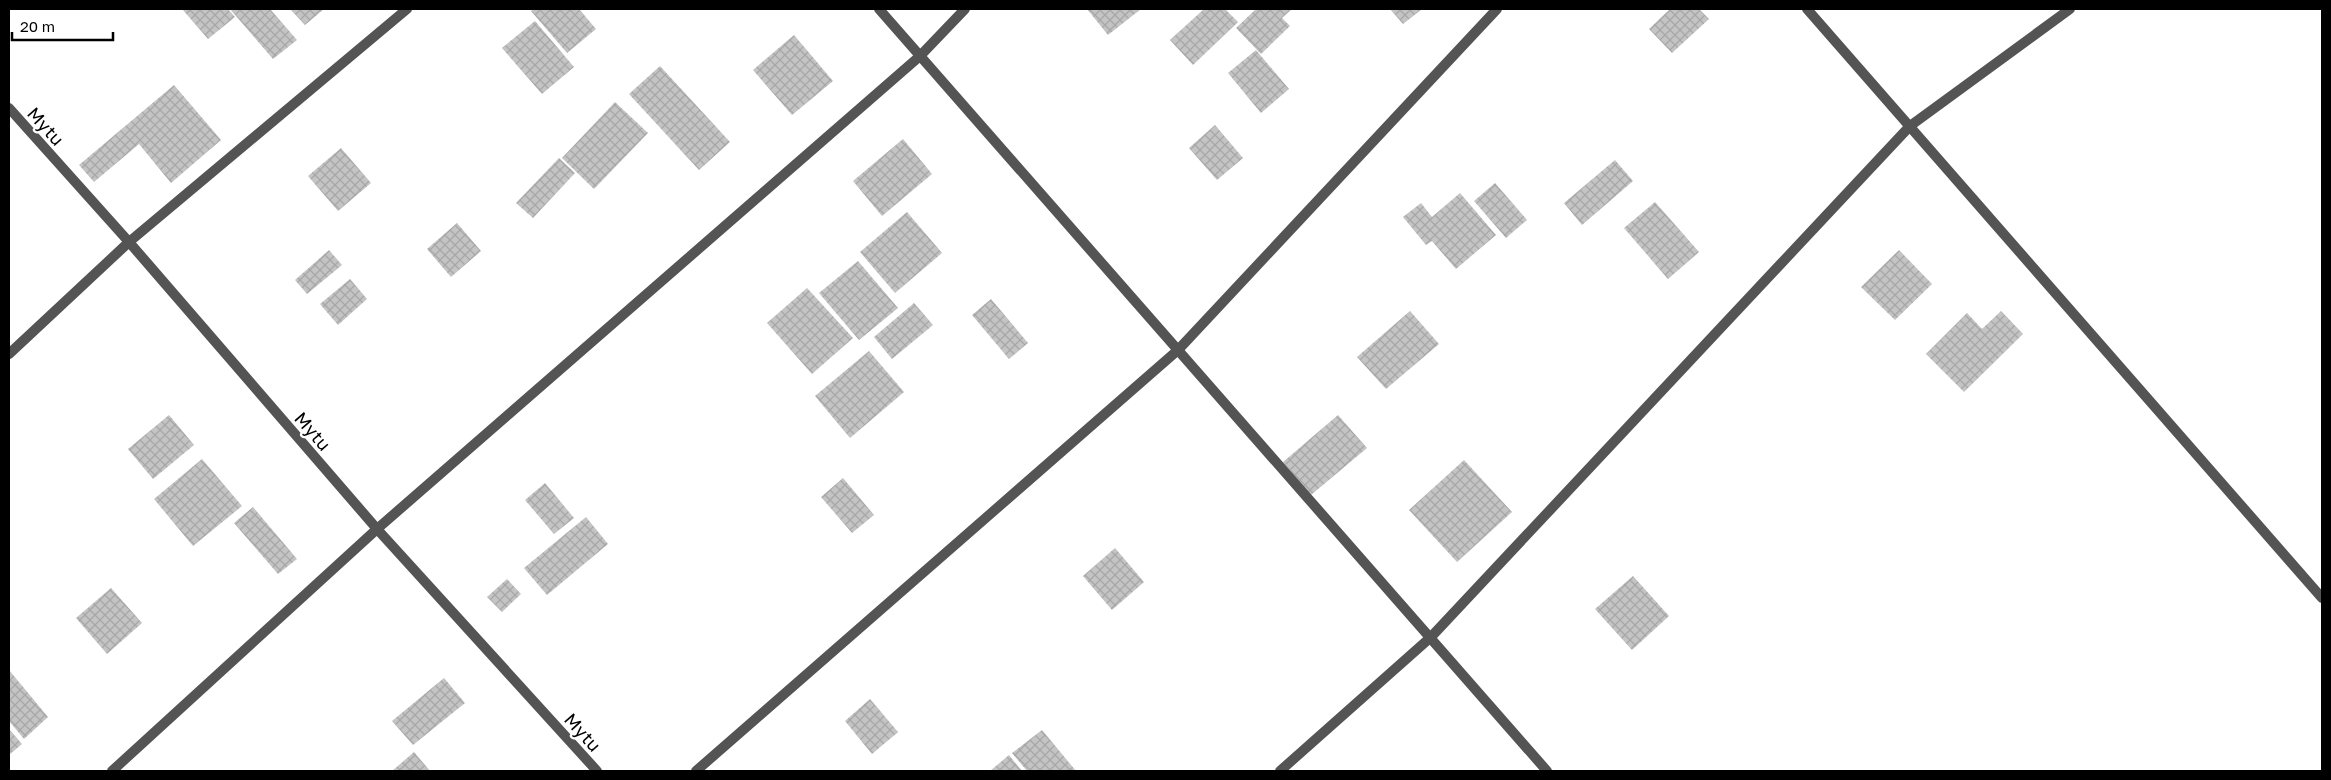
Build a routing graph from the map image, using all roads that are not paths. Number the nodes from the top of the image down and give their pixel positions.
1 (407, 9) edge
2 (878, 9) edge
3 (965, 9) edge
4 (1497, 9) edge
5 (1807, 9) edge
6 (2070, 9) edge
7 (920, 56) junction
8 (9, 108) edge
9 (1910, 126) junction
10 (129, 242) junction
11 (1178, 350) junction
12 (9, 354) edge
13 (377, 529) junction
14 (2322, 598) edge
15 (1431, 637) junction
16 (112, 771) edge
17 (597, 771) edge
18 (696, 771) edge
19 (1280, 771) edge
20 (1546, 771) edge

1 - 10 street
2 - 7 street
3 - 7 street
4 - 11 street
5 - 9 street
6 - 9 street
7 - 11 street
7 - 13 street
8 - 10 street, Mytu
9 - 14 street
9 - 15 street
10 - 12 street
10 - 13 street, Mytu
11 - 15 street
11 - 18 street
13 - 16 street
13 - 17 street, Mytu
15 - 19 street
15 - 20 street

